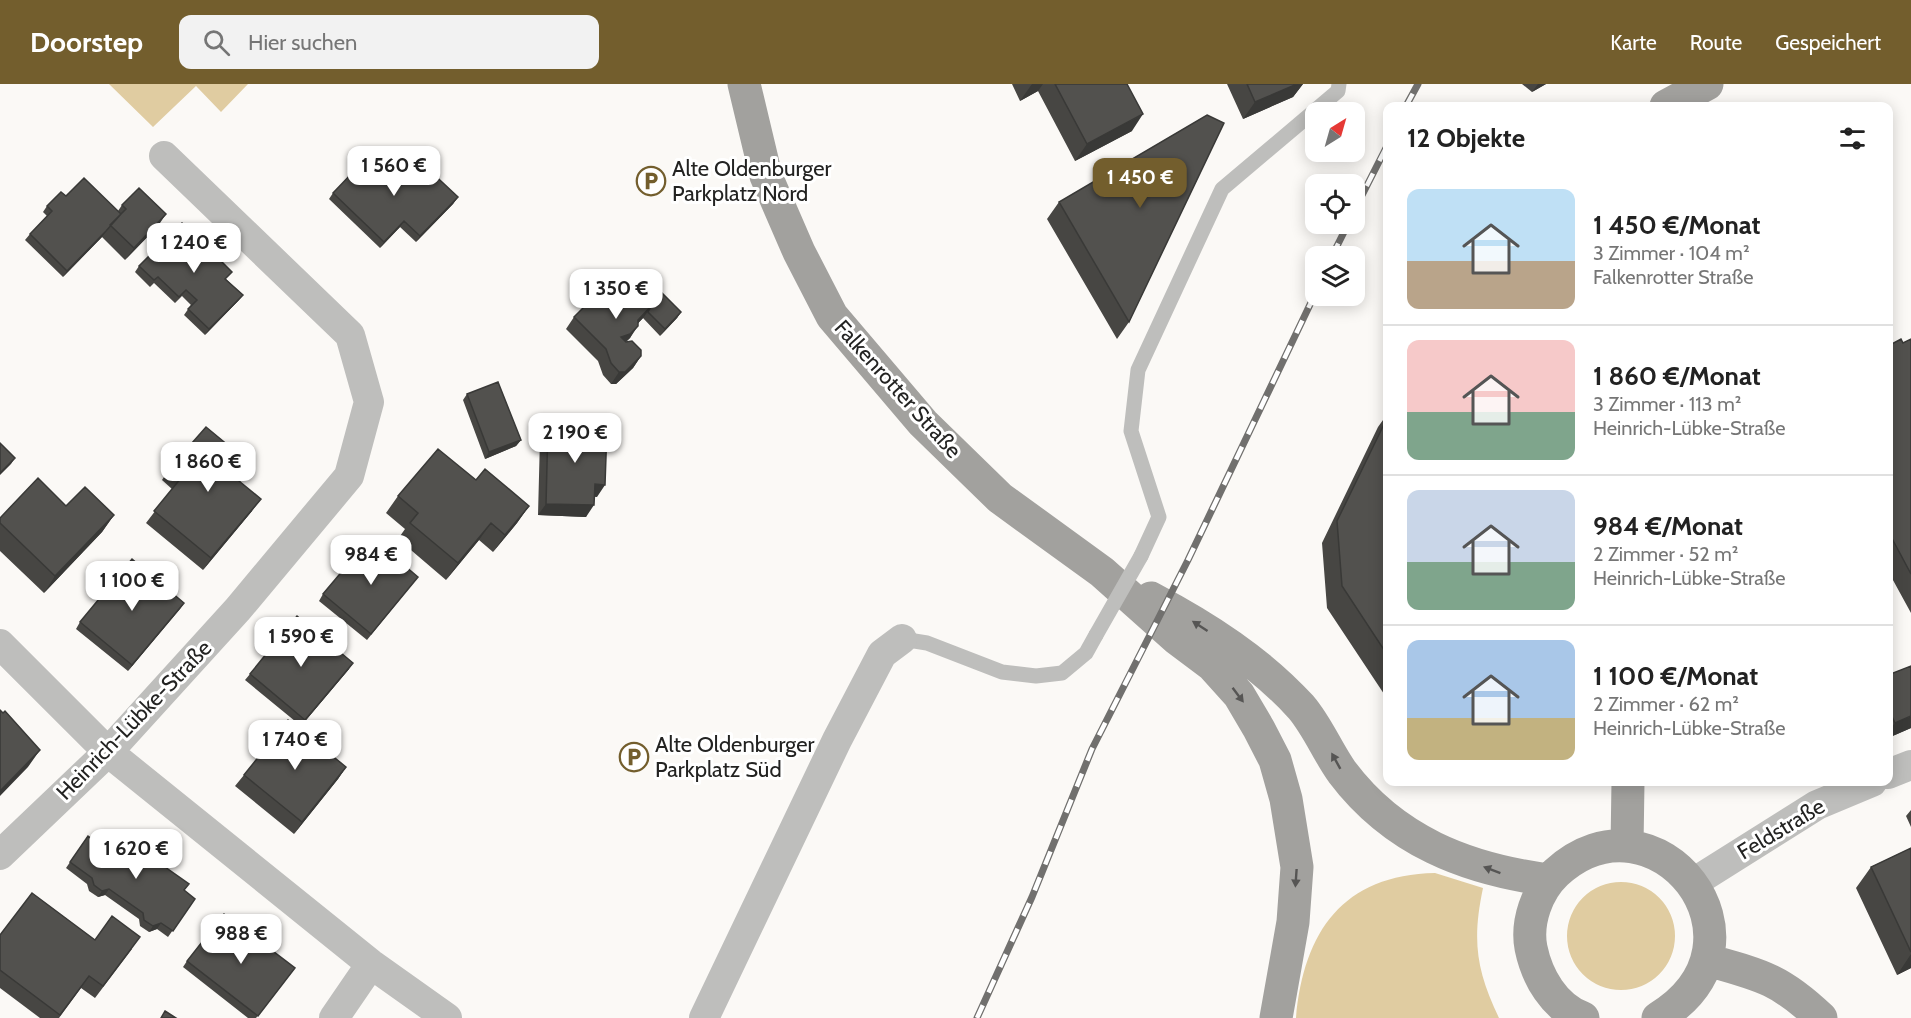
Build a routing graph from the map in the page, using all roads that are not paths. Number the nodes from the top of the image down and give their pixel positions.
1 (744, 84) edge
2 (1339, 84) edge
3 (1707, 84) edge
4 (1673, 102) edge
5 (164, 156) dead end
6 (1102, 572) junction
7 (902, 639) joint
8 (0, 644) edge
9 (108, 752) junction
10 (1911, 765) edge
11 (1893, 772) edge
12 (1628, 786) edge
13 (1862, 786) edge
14 (1627, 846) junction
15 (0, 855) edge
16 (1549, 880) junction
17 (1693, 883) junction
18 (1707, 960) junction
19 (371, 964) junction
20 (1577, 1017) edge
21 (334, 1018) edge
22 (447, 1018) edge
23 (704, 1018) edge
24 (1276, 1018) edge
25 (1658, 1018) edge
26 (1821, 1018) edge

1 - 6 main road, Falkenrotter Straße
2 - 7 lane, bridge
3 - 4 main road
5 - 9 street, Heinrich-Lübke-Straße
16 -> 6 main road, Falkenrotter Straße
6 -> 24 main road, Falkenrotter Straße
7 - 23 street
8 - 9 street
9 - 15 street, Heinrich-Lübke-Straße
9 - 19 street
10 - 11 street
12 - 14 main road
13 - 17 street, Feldstraße
14 - 16 main road
14 - 17 main road
16 - 20 main road
17 - 18 main road
18 - 25 main road
18 - 26 main road
19 - 21 street
19 - 22 street

